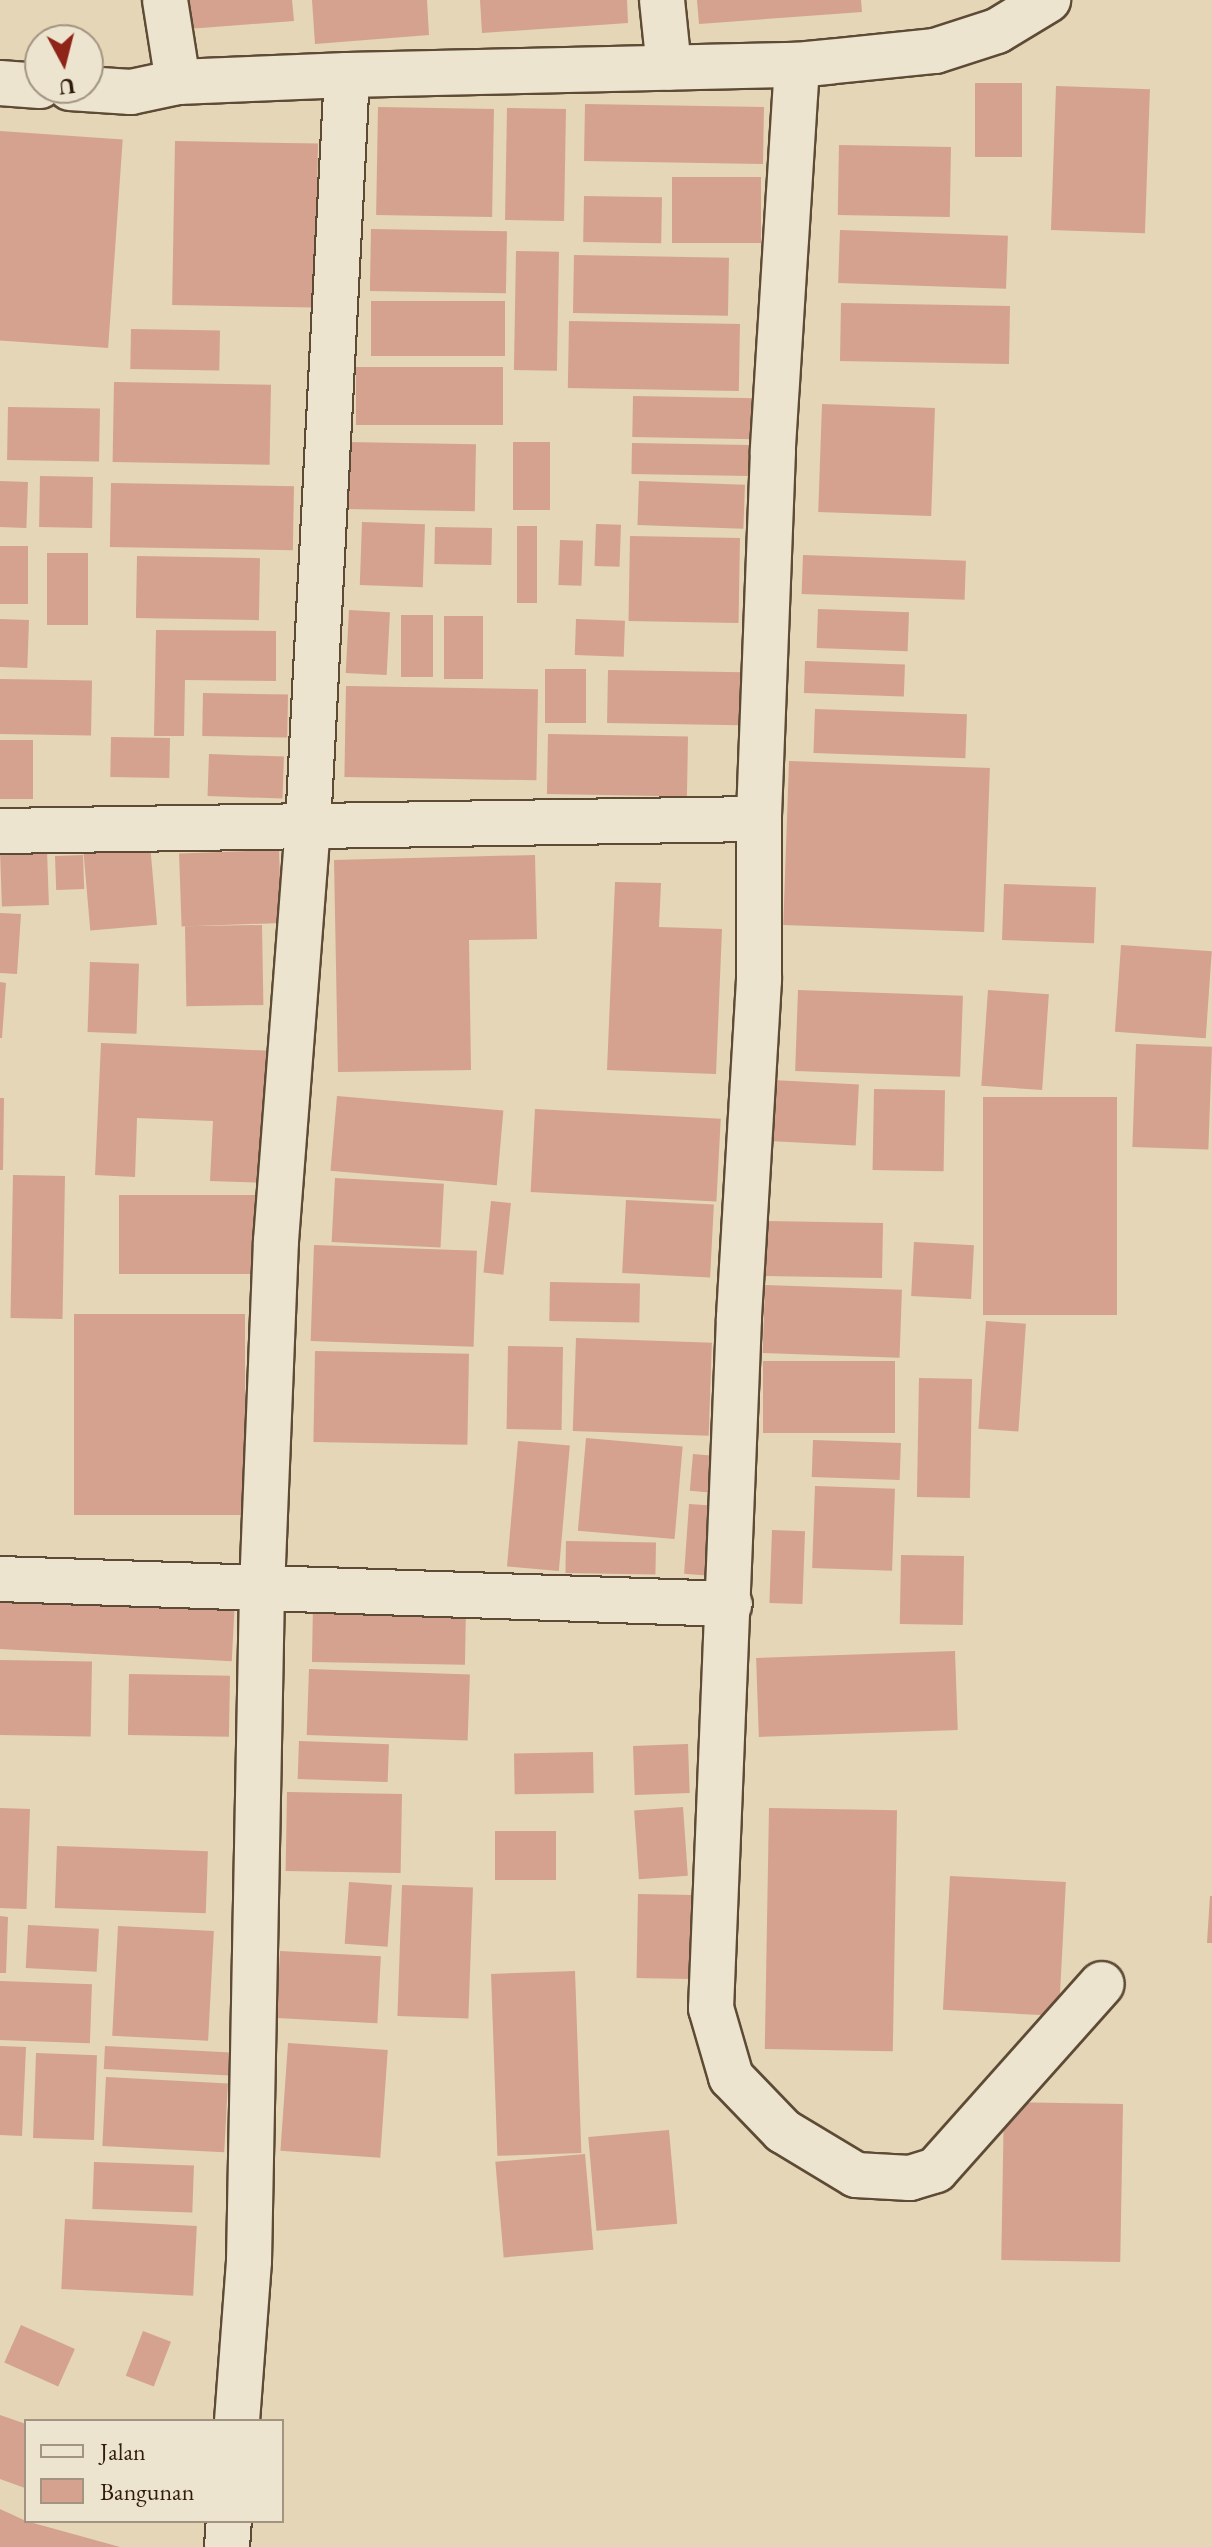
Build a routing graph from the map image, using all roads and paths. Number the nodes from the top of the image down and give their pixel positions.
1 (165, 0) edge
2 (662, 0) edge
3 (1048, 0) edge
4 (797, 65) junction
5 (669, 68) junction
6 (347, 75) junction
7 (178, 82) junction
8 (0, 83) edge
9 (24, 85) edge
10 (104, 90) edge
11 (759, 819) junction
12 (308, 826) junction
13 (0, 831) edge
14 (0, 1579) edge
15 (262, 1589) junction
16 (730, 1604) junction
17 (1102, 1984) dead end
18 (237, 2419) edge
19 (229, 2523) edge
20 (227, 2547) edge

1 - 7 street
2 - 5 street
3 - 4 street
4 - 5 street
4 - 11 street
5 - 6 street
6 - 7 street
6 - 12 street
7 - 10 street
8 - 9 street
11 - 12 street
11 - 16 street
12 - 13 street
12 - 15 street
14 - 15 street
15 - 16 street
15 - 18 street
16 - 17 street
19 - 20 street

